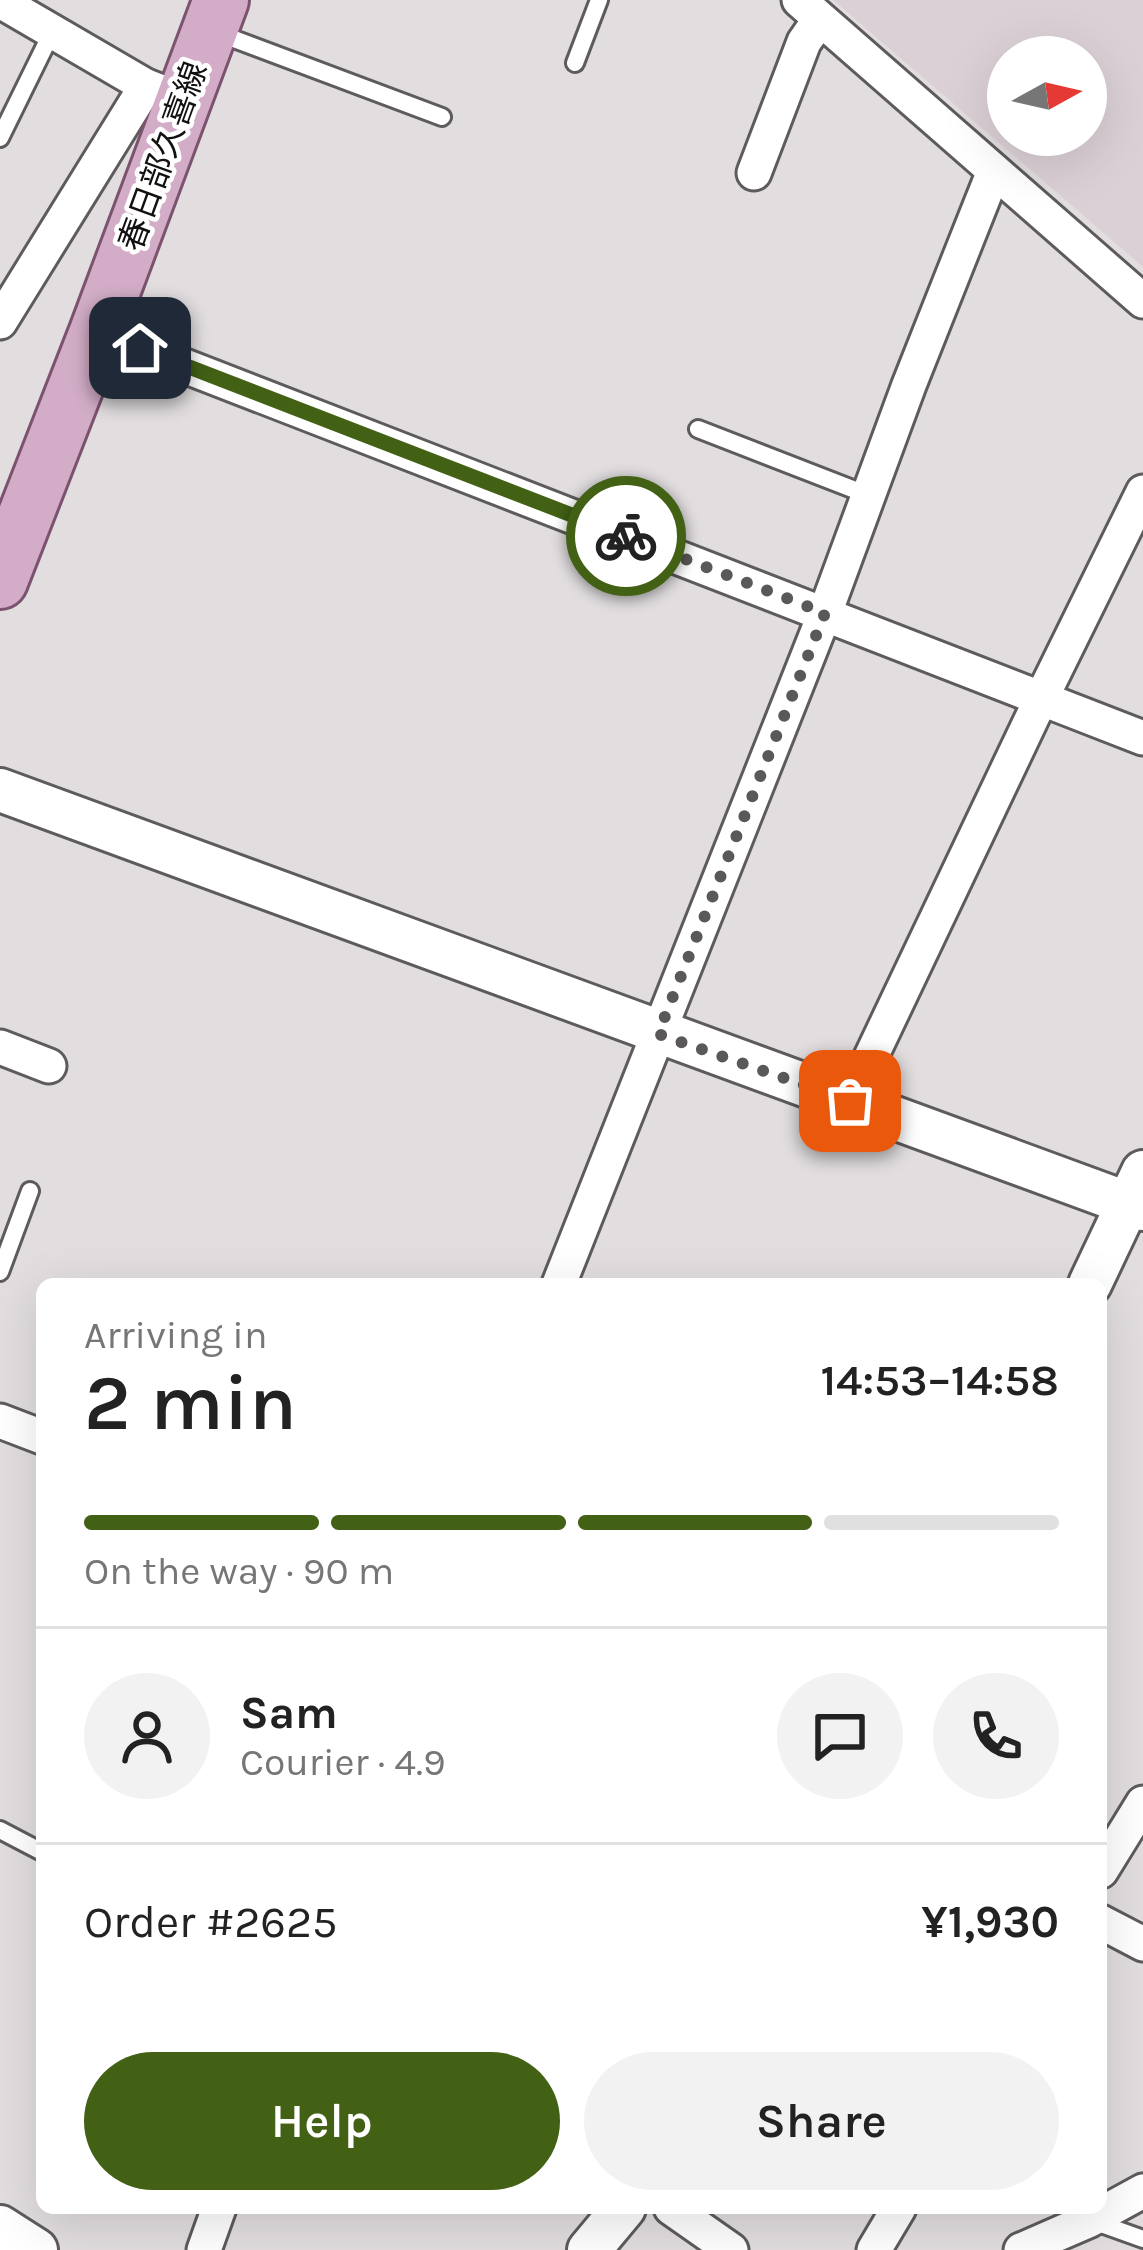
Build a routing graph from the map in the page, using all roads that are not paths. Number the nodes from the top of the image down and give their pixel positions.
1 (598, 0) edge
2 (0, 1) edge
3 (810, 9) edge
4 (215, 15) edge
5 (52, 32) junction
6 (575, 63) dead end
7 (164, 93) junction
8 (442, 117) dead end
9 (0, 138) edge
10 (994, 171) junction
11 (754, 173) dead end
12 (1143, 301) edge
13 (0, 322) edge
14 (98, 332) junction
15 (698, 429) dead end
16 (1143, 492) edge
17 (868, 495) junction
18 (0, 581) edge
19 (825, 613) junction
20 (1041, 699) junction
21 (1143, 738) edge
22 (0, 790) edge
23 (658, 1034) junction
24 (0, 1047) edge
25 (50, 1066) dead end
26 (850, 1101) junction
27 (30, 1191) dead end
28 (1138, 1195) edge
29 (0, 1272) edge
30 (561, 1278) edge
31 (1093, 1278) edge
32 (0, 1421) edge
33 (36, 1435) edge
34 (1143, 1803) edge
35 (0, 1830) edge
36 (36, 1849) edge
37 (1107, 1861) edge
38 (1107, 1925) edge
39 (1143, 1944) edge
40 (1143, 2191) edge
41 (1107, 2211) edge
42 (217, 2214) edge
43 (619, 2214) edge
44 (680, 2214) edge
45 (895, 2214) edge
46 (1101, 2214) edge
47 (1090, 2220) junction
48 (0, 2227) edge
49 (1143, 2239) edge
50 (36, 2250) edge
51 (204, 2250) edge
52 (589, 2250) edge
53 (731, 2250) edge
54 (874, 2250) edge
55 (1021, 2250) edge

1 - 6 lane
2 - 5 street
3 - 10 street
3 - 11 street
4 - 7 main road, 春日部久喜線
4 - 8 lane
5 - 7 street
5 - 9 lane
7 - 13 street
7 - 14 main road, 春日部久喜線
10 - 12 street
10 - 17 street
14 - 18 main road, 春日部久喜線
14 - 19 street
15 - 17 lane
16 - 20 street
17 - 19 street
19 - 20 street
19 - 23 street
20 - 21 street
20 - 26 street
22 - 23 street
23 - 26 street
23 - 30 street
24 - 25 street
26 - 28 street
27 - 29 lane
28 - 31 street
32 - 33 street
34 - 37 street
35 - 36 lane
38 - 39 street
40 - 41 street
42 - 51 street
43 - 52 street
44 - 53 street
45 - 54 street
46 - 47 street
47 - 49 lane
47 - 55 street
48 - 50 street

